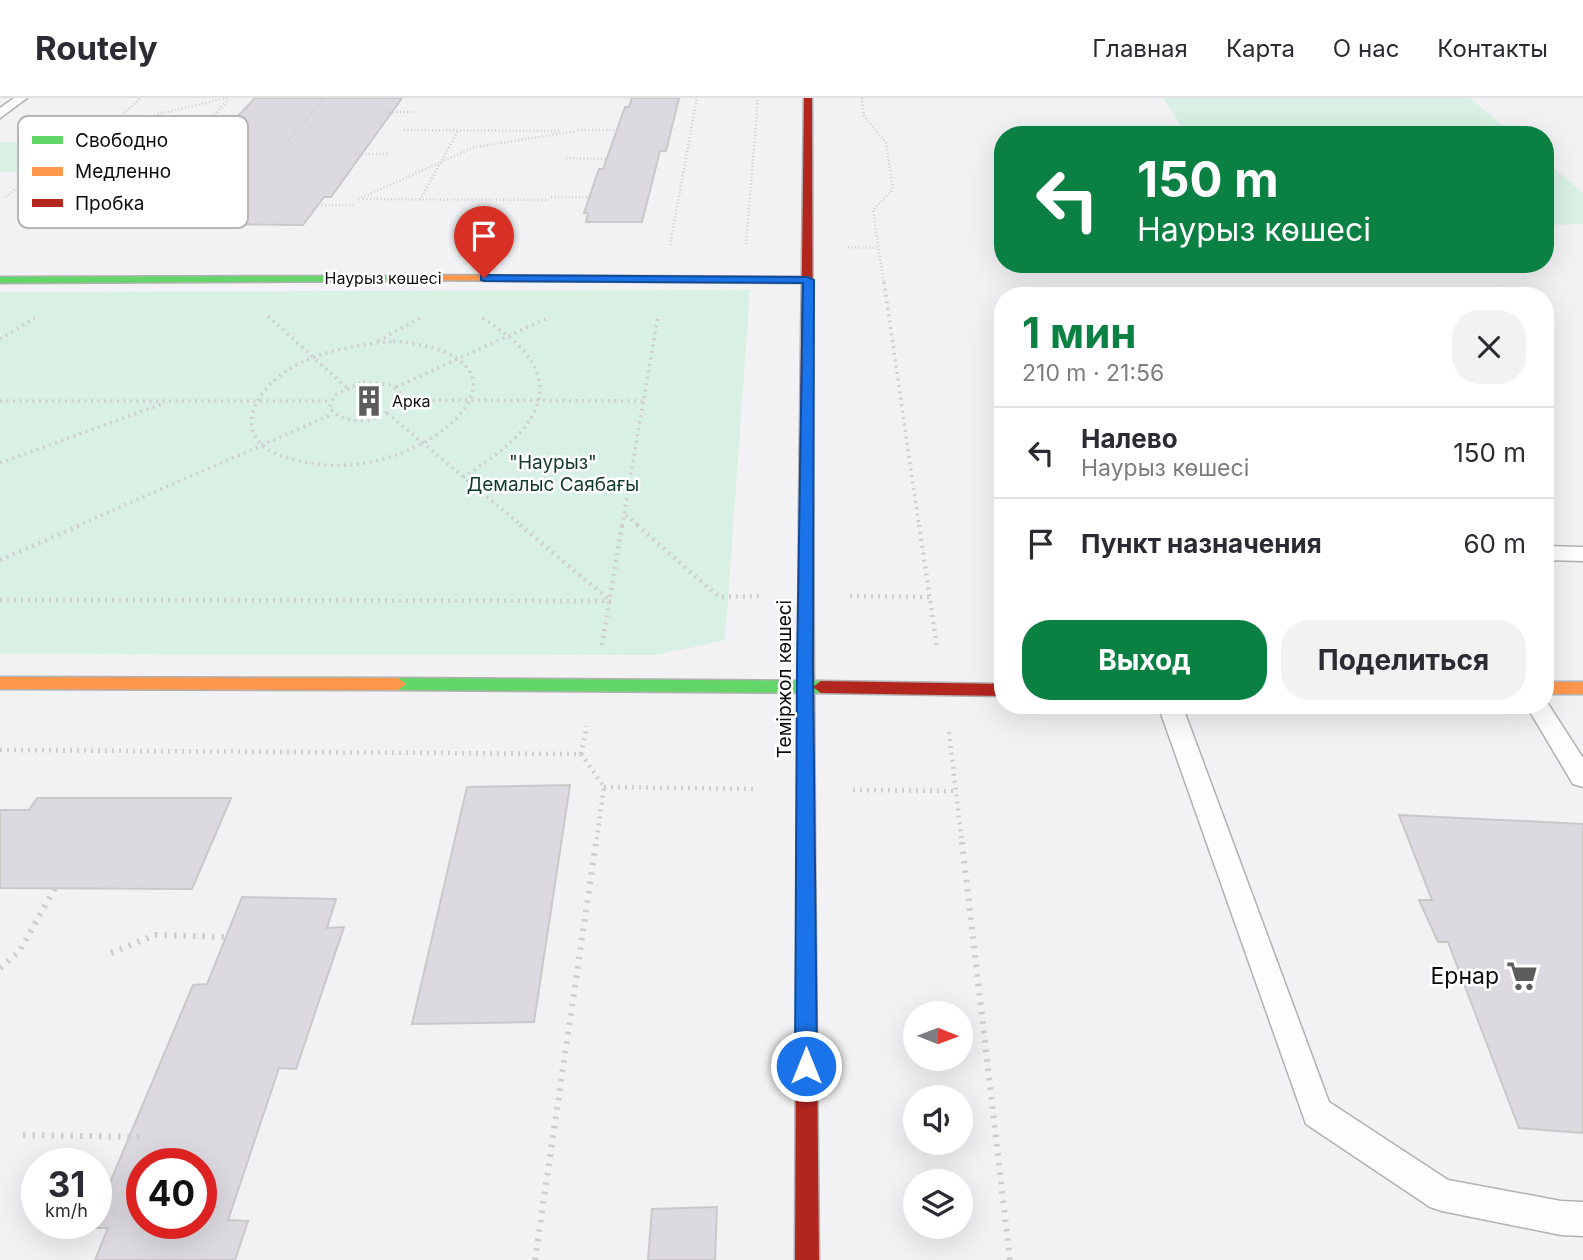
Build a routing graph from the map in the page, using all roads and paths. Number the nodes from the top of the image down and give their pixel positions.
1 (21, 98) edge
2 (141, 98) edge
3 (228, 98) edge
4 (325, 98) edge
5 (625, 98) edge
6 (632, 98) edge
7 (697, 98) edge
8 (758, 98) edge
9 (808, 98) edge
10 (386, 112) dead end
11 (416, 112) dead end
12 (0, 114) edge
13 (121, 116) edge
14 (152, 116) edge
15 (212, 116) edge
16 (404, 130) dead end
17 (578, 130) dead end
18 (621, 130) dead end
19 (458, 131) junction
20 (278, 153) dead end
21 (355, 154) dead end
22 (388, 154) dead end
23 (566, 158) dead end
24 (606, 159) dead end
25 (442, 160) junction
26 (18, 186) edge
27 (6, 197) dead end
28 (593, 197) dead end
29 (420, 200) junction
30 (318, 205) dead end
31 (355, 205) dead end
32 (746, 247) dead end
33 (664, 279) junction
34 (0, 280) edge
35 (808, 280) junction
36 (262, 311) dead end
37 (432, 311) dead end
38 (474, 311) dead end
39 (553, 316) dead end
40 (508, 336) junction
41 (374, 343) junction
42 (313, 358) junction
43 (457, 359) junction
44 (396, 387) junction
45 (347, 388) junction
46 (400, 400) junction
47 (0, 401) edge
48 (169, 401) junction
49 (256, 401) junction
50 (331, 401) junction
51 (472, 401) junction
52 (540, 401) junction
53 (644, 401) junction
54 (387, 413) junction
55 (333, 414) junction
56 (263, 444) junction
57 (424, 444) junction
58 (0, 463) edge
59 (463, 477) junction
60 (1554, 553) edge
61 (1583, 554) edge
62 (0, 560) edge
63 (0, 600) edge
64 (611, 601) junction
65 (0, 683) edge
66 (594, 684) junction
67 (1554, 688) edge
68 (1583, 688) edge
69 (805, 689) junction
70 (994, 690) edge
71 (1173, 714) edge
72 (1543, 714) edge
73 (0, 750) edge
74 (581, 754) junction
75 (1582, 777) edge
76 (55, 888) dead end
77 (226, 937) dead end
78 (111, 953) dead end
79 (0, 968) edge
80 (23, 1135) dead end
81 (146, 1137) dead end
82 (1583, 1219) edge
83 (535, 1260) edge
84 (807, 1260) edge

1 - 12 lane
2 - 13 path
3 - 14 path
3 - 15 path
4 - 20 path
5 - 6 path
7 - 33 path
8 - 32 path
9 - 35 street, Теміржол көшесі
10 - 11 path
16 - 19 path
17 - 18 path
19 - 25 path
19 - 25 path
21 - 22 path
23 - 24 path
25 - 29 path
25 - 29 path
26 - 27 path
28 - 29 path
30 - 31 path
33 - 34 street, Наурыз көшесі
33 - 35 street, Наурыз көшесі
33 - 53 path
35 - 69 street, Теміржол көшесі
36 - 42 path
37 - 41 path
38 - 40 path
39 - 40 path
40 - 43 path
40 - 52 path
41 - 42 path
41 - 43 path
42 - 45 path
42 - 49 path
43 - 44 path
43 - 51 path
44 - 45 path
44 - 46 path
45 - 50 path
46 - 51 path
46 - 54 path
47 - 48 path
48 - 49 path
48 - 58 path
49 - 50 path
49 - 56 path
50 - 55 path
51 - 52 path
51 - 57 path
52 - 53 path
52 - 59 path
53 - 64 path
54 - 55 path
54 - 57 path
55 - 56 path
56 - 57 path
56 - 62 path
57 - 59 path
59 - 64 path
60 - 61 lane
63 - 64 path
64 - 66 path
65 - 66 street
66 - 69 street
66 - 74 path
67 - 68 street
69 - 70 street
69 - 84 street, Теміржол көшесі
71 - 82 lane
72 - 75 lane
73 - 74 path
74 - 83 path
76 - 79 path
77 - 78 path
80 - 81 path

